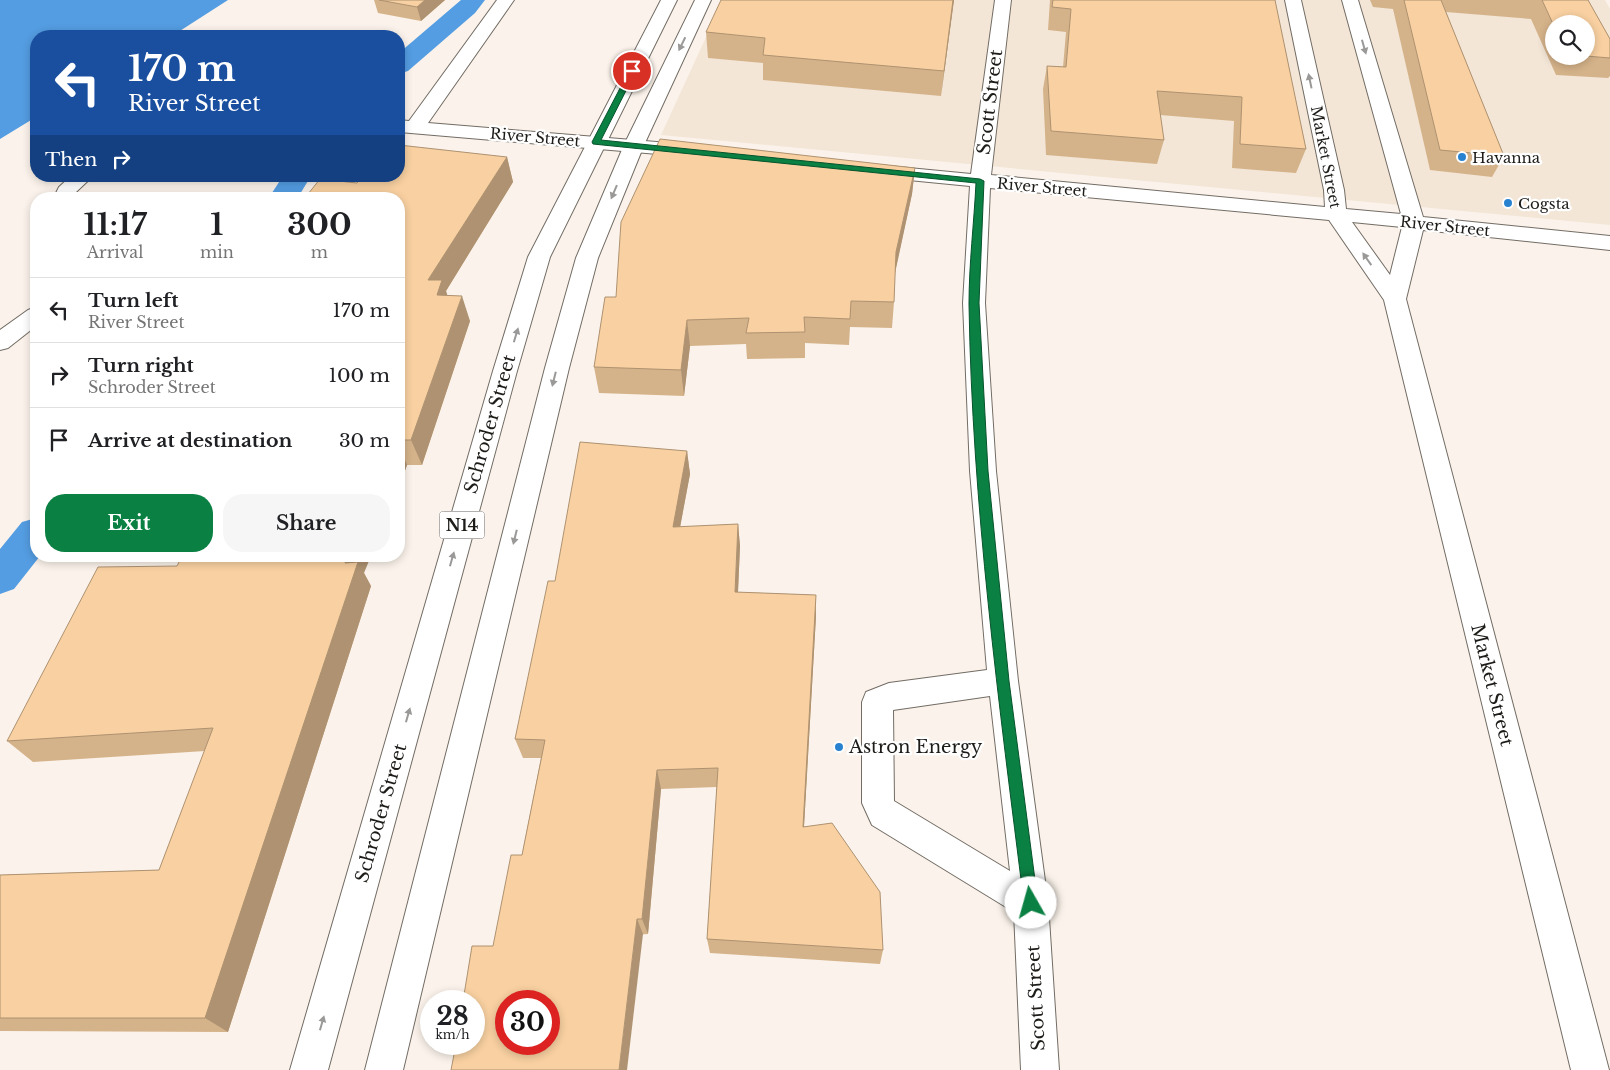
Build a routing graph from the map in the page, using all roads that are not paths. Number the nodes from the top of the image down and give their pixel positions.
1 (506, 0) edge
2 (669, 0) edge
3 (703, 0) edge
4 (1003, 0) edge
5 (1292, 0) edge
6 (1350, 0) edge
7 (407, 126) edge
8 (596, 142) junction
9 (634, 145) junction
10 (709, 153) edge
11 (862, 169) edge
12 (980, 181) junction
13 (77, 182) edge
14 (66, 192) edge
15 (1336, 214) junction
16 (1414, 223) junction
17 (1610, 243) edge
18 (1395, 299) junction
19 (30, 320) edge
20 (0, 342) edge
21 (1003, 681) junction
22 (1031, 903) junction
23 (309, 1070) edge
24 (384, 1070) edge
25 (1040, 1070) edge
26 (1590, 1070) edge

1 - 7 main road
2 - 8 main road, Schroder Street / N14
3 -> 9 main road
4 - 12 main road, Scott Street
15 -> 5 main road, Market Street
6 -> 16 main road
7 - 8 main road, River Street
8 - 9 main road, River Street
23 -> 8 main road, Schroder Street / N14
9 - 10 main road, River Street
9 -> 24 main road
11 - 12 main road, River Street
12 - 15 main road, River Street
12 - 21 main road, Scott Street
13 - 14 main road
15 - 16 main road, River Street
18 -> 15 main road, Market Street
16 - 17 main road, River Street
16 - 18 main road, Market Street
18 - 26 main road, Market Street
19 - 20 main road
21 - 22 main road, Scott Street
21 - 22 main road
22 - 25 main road, Scott Street

